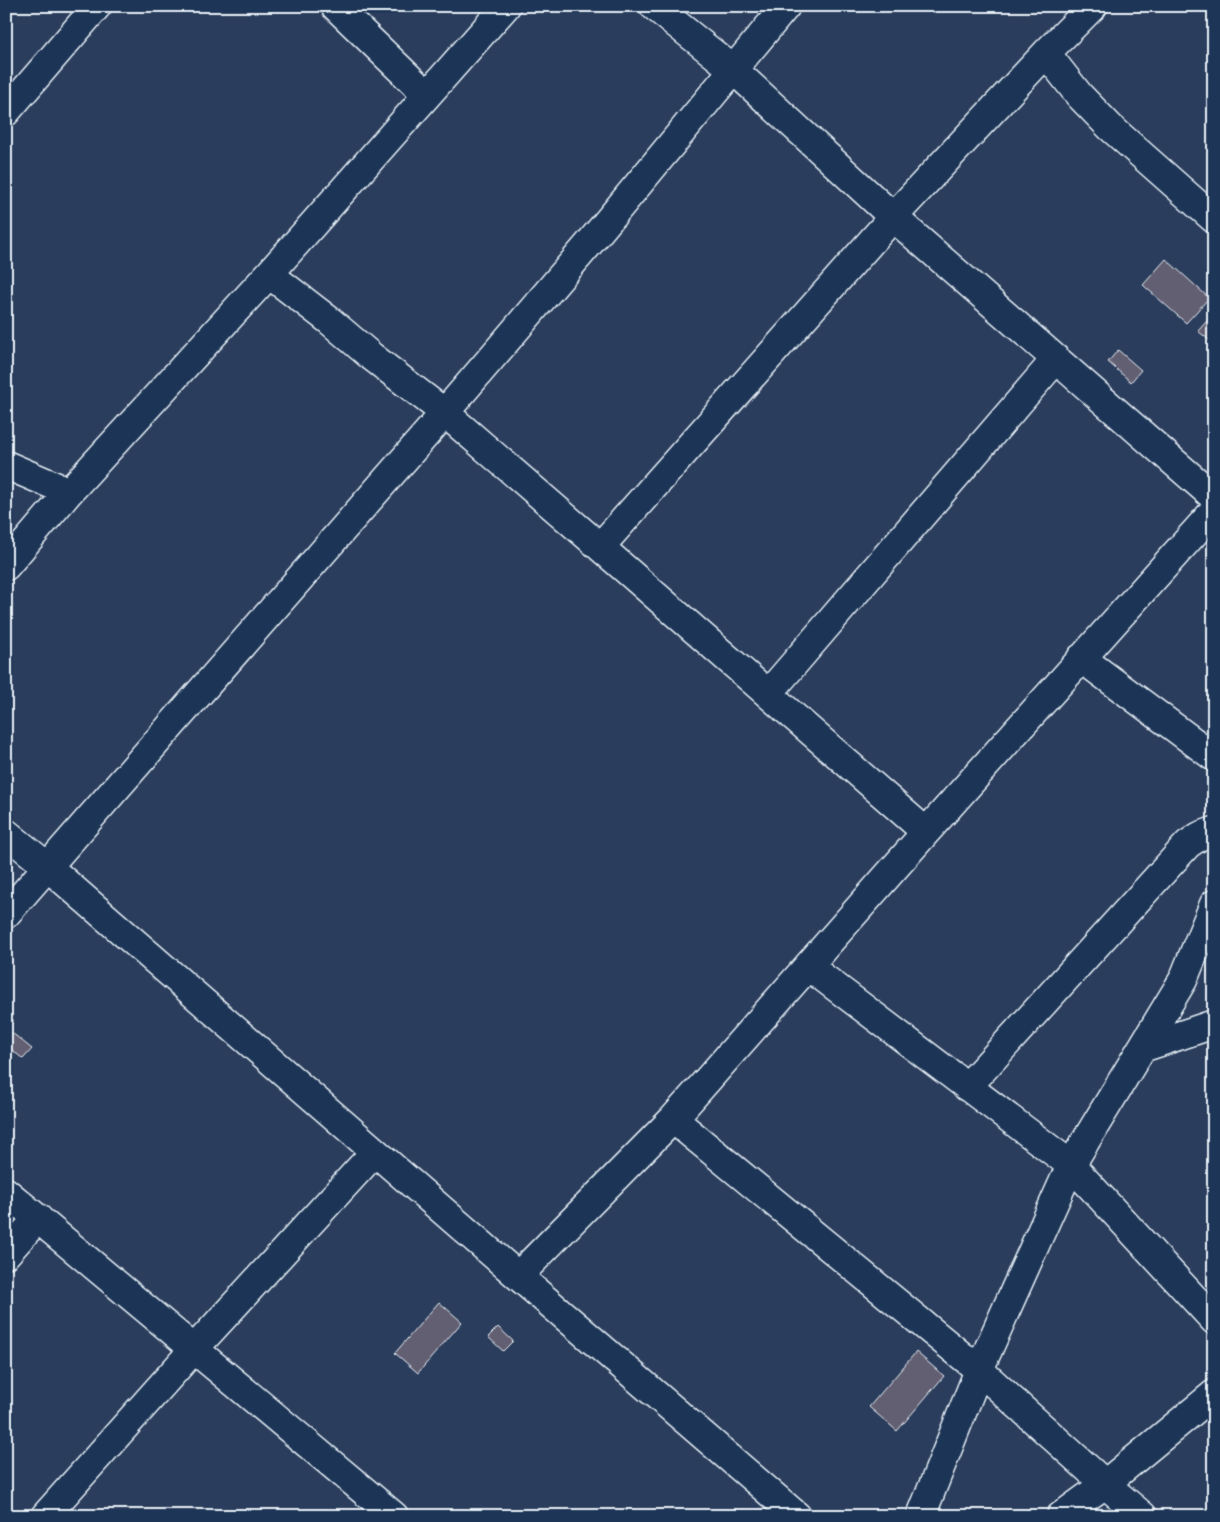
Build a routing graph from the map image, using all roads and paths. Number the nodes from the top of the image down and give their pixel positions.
1 (96, 6) edge
2 (335, 6) edge
3 (506, 6) edge
4 (654, 6) edge
5 (786, 6) edge
6 (1094, 6) edge
7 (1046, 53) junction
8 (734, 70) junction
9 (427, 95) junction
10 (6, 112) edge
11 (893, 217) junction
12 (1214, 219) edge
13 (269, 274) junction
14 (1056, 359) junction
15 (445, 413) junction
16 (6, 465) edge
17 (69, 492) junction
18 (1214, 497) edge
19 (1214, 511) edge
20 (600, 547) junction
21 (6, 566) edge
22 (1082, 658) junction
23 (768, 694) junction
24 (1214, 757) edge
25 (1214, 831) edge
26 (6, 832) edge
27 (926, 832) junction
28 (48, 867) junction
29 (1214, 904) edge
30 (6, 914) edge
31 (808, 966) junction
32 (1214, 1024) edge
33 (1142, 1048) junction
34 (968, 1087) junction
35 (673, 1119) junction
36 (375, 1152) junction
37 (1071, 1165) junction
38 (6, 1192) edge
39 (38, 1218) junction
40 (6, 1254) edge
41 (518, 1276) junction
42 (1214, 1320) edge
43 (194, 1349) junction
44 (979, 1370) junction
45 (1214, 1394) edge
46 (1105, 1484) junction
47 (45, 1516) edge
48 (394, 1516) edge
49 (797, 1516) edge
50 (921, 1516) edge
51 (1061, 1516) edge
52 (1143, 1516) edge

1 - 10 street
2 - 9 street
3 - 9 street
4 - 8 street
5 - 8 street
6 - 7 street
7 - 11 street
7 - 12 street
8 - 11 street
8 - 15 street
9 - 13 street
11 - 14 street
11 - 20 street
13 - 15 street
13 - 17 street
14 - 18 street
14 - 23 street
15 - 20 street
15 - 28 street
16 - 17 street
17 - 21 street
19 - 22 street
20 - 23 street
22 - 24 street
22 - 27 street
23 - 27 street
25 - 34 street
26 - 28 street
27 - 31 street
28 - 30 street
28 - 36 street
29 - 33 street
31 - 34 street
31 - 35 street
32 - 33 street
33 - 37 street
34 - 37 street
35 - 41 street
35 - 44 street
36 - 41 street
36 - 43 street
37 - 42 street
37 - 44 street
38 - 39 street
39 - 40 street
39 - 43 street
41 - 49 street
43 - 47 street
43 - 48 street
44 - 46 street
44 - 50 street
45 - 46 street
46 - 51 street
46 - 52 street

